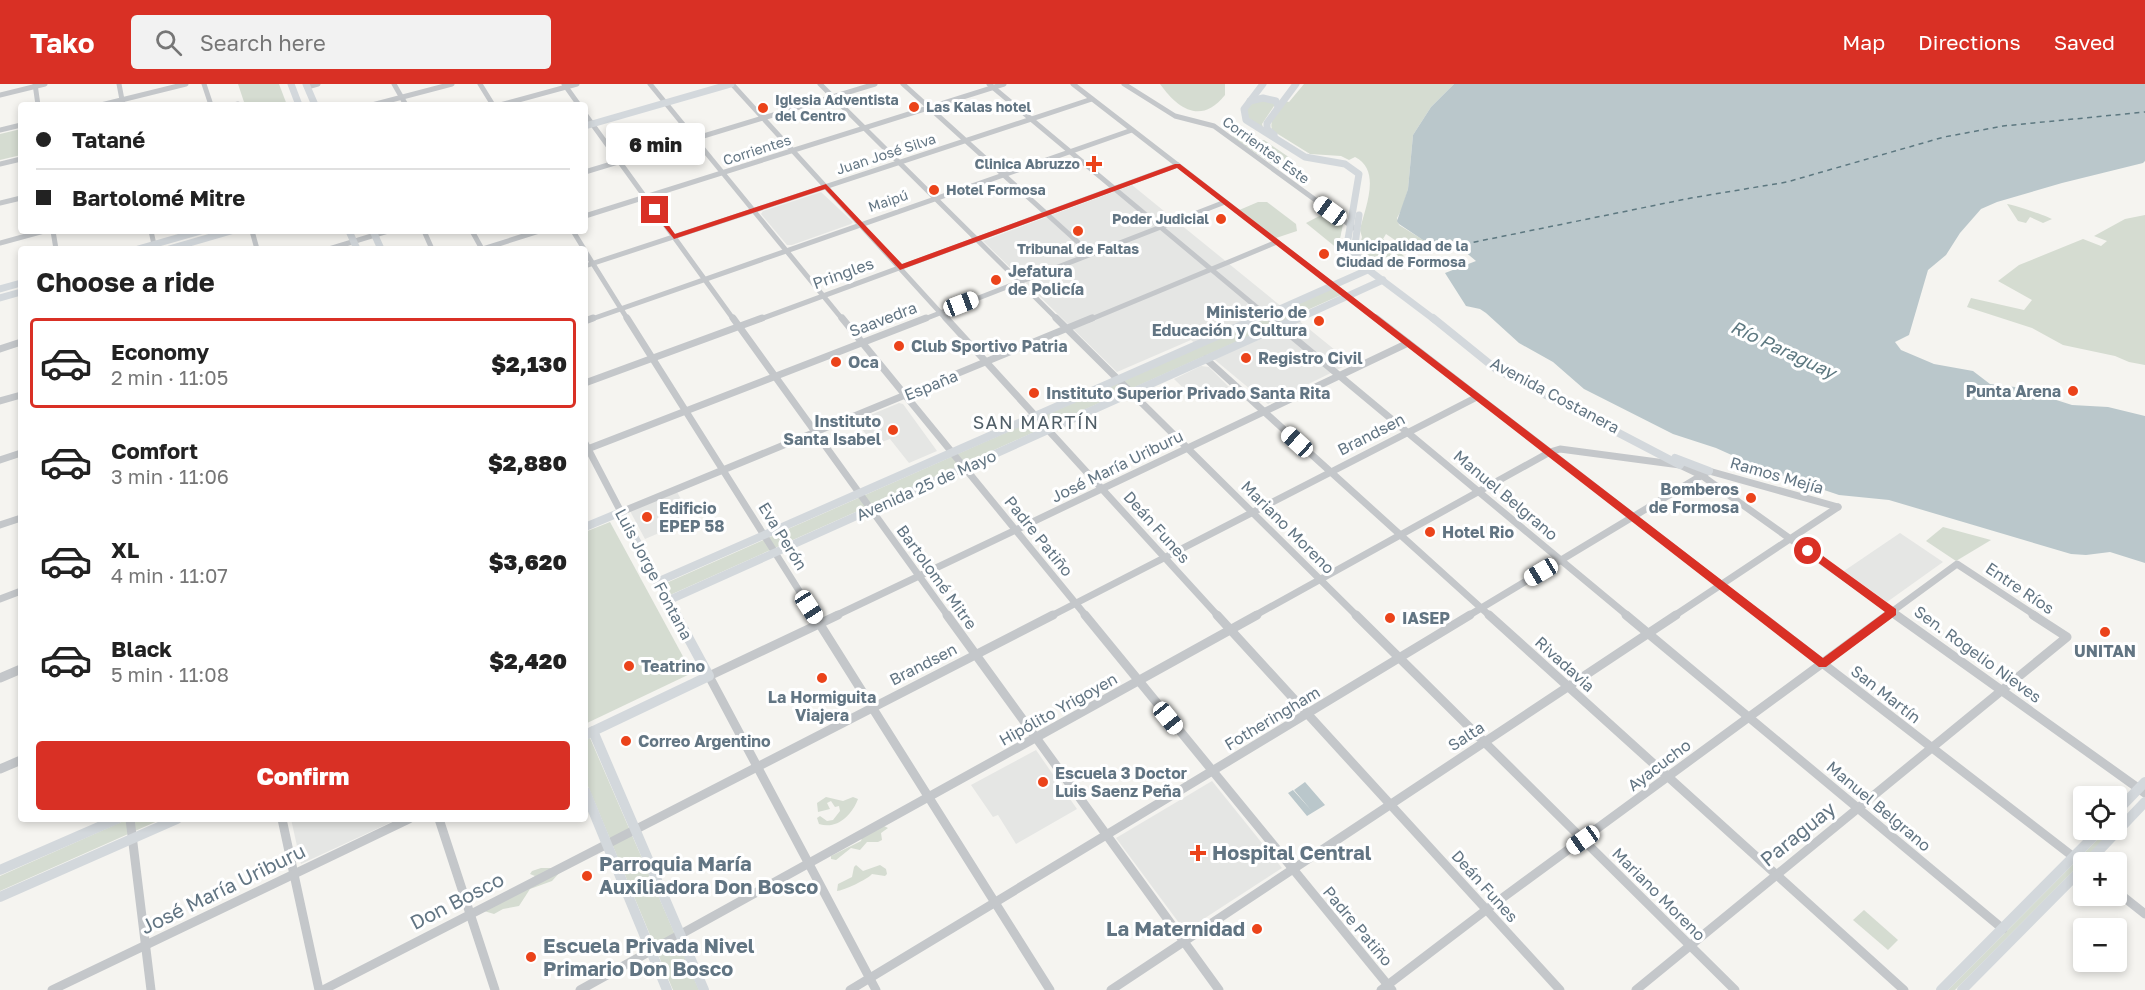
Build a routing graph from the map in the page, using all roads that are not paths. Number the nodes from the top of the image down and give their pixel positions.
1 (45, 84) edge
2 (119, 84) edge
3 (186, 84) edge
4 (204, 84) edge
5 (291, 84) edge
6 (318, 84) edge
7 (394, 84) edge
8 (452, 84) edge
9 (480, 84) edge
10 (577, 84) edge
11 (650, 84) edge
12 (721, 84) edge
13 (732, 84) edge
14 (820, 84) edge
15 (875, 84) edge
16 (903, 84) edge
17 (1004, 84) edge
18 (1073, 84) edge
19 (1124, 84) edge
20 (1263, 84) edge
21 (1296, 84) edge
22 (35, 85) edge
23 (307, 85) edge
24 (565, 86) edge
25 (992, 86) edge
26 (0, 95) edge
27 (401, 97) junction
28 (833, 97) junction
29 (1092, 99) junction
30 (1250, 101) junction
31 (38, 102) edge
32 (123, 102) edge
33 (210, 102) edge
34 (298, 102) edge
35 (314, 102) edge
36 (383, 102) edge
37 (404, 102) edge
38 (491, 102) edge
39 (510, 102) edge
40 (577, 102) edge
41 (664, 102) junction
42 (1278, 107) junction
43 (929, 108) junction
44 (763, 118) junction
45 (1031, 119) junction
46 (588, 124) edge
47 (18, 126) edge
48 (865, 128) junction
49 (0, 130) edge
50 (1132, 130) junction
51 (694, 139) junction
52 (965, 140) junction
53 (794, 150) junction
54 (1071, 152) junction
55 (18, 160) edge
56 (619, 161) junction
57 (898, 163) junction
58 (0, 164) edge
59 (1178, 165) junction
60 (588, 171) edge
61 (723, 173) junction
62 (1004, 175) junction
63 (826, 186) junction
64 (1115, 189) junction
65 (645, 197) junction
66 (18, 199) edge
67 (936, 199) junction
68 (1225, 202) junction
69 (0, 203) edge
70 (753, 211) junction
71 (1046, 214) junction
72 (588, 215) edge
73 (862, 225) junction
74 (1161, 227) junction
75 (1354, 228) junction
76 (33, 234) edge
77 (192, 234) edge
78 (221, 234) edge
79 (372, 234) edge
80 (530, 234) edge
81 (674, 237) junction
82 (977, 240) junction
83 (1277, 242) junction
84 (0, 243) edge
85 (355, 245) edge
86 (158, 246) edge
87 (179, 246) edge
88 (492, 246) edge
89 (787, 251) junction
90 (1091, 254) junction
91 (589, 265) edge
92 (900, 267) junction
93 (1211, 269) junction
94 (1370, 269) junction
95 (1384, 279) junction
96 (705, 280) junction
97 (1019, 282) junction
98 (18, 284) edge
99 (1332, 285) junction
100 (0, 289) edge
101 (18, 293) edge
102 (824, 296) junction
103 (1347, 296) junction
104 (0, 298) edge
105 (621, 309) junction
106 (942, 312) junction
107 (1266, 314) junction
108 (588, 320) edge
109 (1280, 326) junction
110 (739, 327) junction
111 (1066, 329) junction
112 (18, 343) edge
113 (862, 343) junction
114 (1408, 343) junction
115 (0, 349) edge
116 (652, 358) junction
117 (1206, 359) junction
118 (986, 362) junction
119 (775, 376) junction
120 (1341, 376) junction
121 (1118, 380) junction
122 (588, 382) edge
123 (1131, 393) junction
124 (906, 395) junction
125 (18, 396) edge
126 (1477, 397) junction
127 (0, 401) edge
128 (686, 411) junction
129 (1264, 412) junction
130 (1036, 416) junction
131 (1049, 430) junction
132 (1407, 432) junction
133 (815, 433) junction
134 (588, 446) edge
135 (1187, 449) junction
136 (588, 451) edge
137 (1550, 452) junction
138 (951, 453) junction
139 (18, 454) edge
140 (0, 460) edge
141 (1680, 465) junction
142 (964, 468) junction
143 (724, 471) junction
144 (1330, 472) junction
145 (1705, 473) junction
146 (1102, 489) junction
147 (1480, 492) junction
148 (859, 494) junction
149 (1838, 507) joint
150 (870, 510) junction
151 (621, 512) junction
152 (1252, 512) junction
153 (1632, 517) junction
154 (18, 519) edge
155 (0, 525) edge
156 (588, 526) edge
157 (1016, 531) junction
158 (764, 535) junction
159 (1400, 536) junction
160 (1791, 539) junction
161 (775, 553) junction
162 (1165, 557) junction
163 (1561, 560) junction
164 (1957, 564) joint
165 (919, 577) junction
166 (1320, 580) junction
167 (657, 582) junction
168 (1721, 585) junction
169 (18, 592) edge
170 (0, 599) edge
171 (667, 601) junction
172 (1075, 603) junction
173 (1481, 608) junction
174 (1892, 612) junction
175 (820, 624) junction
176 (1231, 630) junction
177 (1647, 633) junction
178 (2067, 637) joint
179 (975, 654) junction
180 (1399, 658) junction
181 (1822, 664) junction
182 (18, 670) edge
183 (709, 676) junction
184 (0, 678) edge
185 (1139, 681) junction
186 (1568, 687) junction
187 (2002, 690) junction
188 (872, 708) junction
189 (1308, 714) junction
190 (1748, 717) junction
191 (589, 733) edge
192 (1036, 738) junction
193 (1484, 742) junction
194 (1931, 748) junction
195 (18, 761) edge
196 (756, 767) junction
197 (0, 769) edge
198 (1213, 772) junction
199 (1667, 777) junction
200 (2143, 788) edge
201 (588, 798) edge
202 (929, 798) junction
203 (2127, 802) edge
204 (2145, 802) edge
205 (1390, 803) junction
206 (1859, 808) junction
207 (110, 822) edge
208 (130, 822) edge
209 (170, 822) edge
210 (283, 822) edge
211 (403, 822) edge
212 (440, 822) edge
213 (634, 830) junction
214 (1106, 836) junction
215 (133, 839) junction
216 (1583, 840) junction
217 (607, 843) junction
218 (2098, 852) edge
219 (2073, 858) edge
220 (808, 864) junction
221 (2073, 869) edge
222 (0, 870) edge
223 (1293, 870) junction
224 (2073, 871) edge
225 (294, 875) junction
226 (1775, 875) junction
227 (0, 897) edge
228 (2127, 900) edge
229 (995, 903) junction
230 (1486, 910) junction
231 (470, 914) junction
232 (2145, 914) edge
233 (2003, 929) junction
234 (680, 935) junction
235 (1184, 941) junction
236 (146, 945) junction
237 (1690, 946) junction
238 (651, 950) junction
239 (869, 978) junction
240 (1387, 988) edge
241 (52, 990) edge
242 (152, 990) edge
243 (321, 990) edge
244 (495, 990) edge
245 (580, 990) edge
246 (668, 990) edge
247 (704, 990) edge
248 (850, 990) edge
249 (876, 990) edge
250 (1050, 990) edge
251 (1111, 990) edge
252 (1219, 990) edge
253 (1560, 990) edge
254 (1636, 990) edge
255 (1735, 990) edge
256 (1904, 990) edge
257 (1941, 990) edge
258 (1962, 990) edge

1 - 22 street
2 - 32 street
3 - 32 street
4 - 33 street
5 - 34 main road
6 - 23 street
7 - 27 street
8 - 27 street
9 - 38 street
10 - 24 street
11 - 41 street, Padre Patiño
12 - 41 main road
13 - 41 main road
13 - 44 street, Deán Funes
14 - 28 street, Mariano Moreno
15 - 28 street
16 - 43 street
17 - 25 street, Corrientes
18 - 29 street, San Martín
19 - 75 street, Corrientes Este
20 - 30 main road
21 - 42 main road, Avenida Costanera
22 - 26 street
22 - 31 street
23 - 35 main road
24 - 39 street
24 - 40 street
25 - 43 street, Corrientes
25 - 45 street, Manuel Belgrano
27 - 36 street
27 - 37 street
28 - 44 street
28 - 48 street, Mariano Moreno
29 - 45 street, Juan José Silva
29 - 50 street, San Martín
30 - 42 main road
30 - 75 main road, Avenida Costanera
41 - 46 main road
41 - 51 street, Padre Patiño
42 - 75 main road, Avenida Costanera
43 - 48 street, Corrientes
43 - 52 street
44 - 51 street
44 - 53 street, Deán Funes
45 - 52 street, Juan José Silva
45 - 54 street, Manuel Belgrano
46 - 56 street, Bartolomé Mitre
47 - 49 street
48 - 53 street, Corrientes
48 - 57 street, Mariano Moreno
50 - 54 street, Maipú
50 - 59 street, San Martín
51 - 56 street
51 - 61 street, Padre Patiño
52 - 57 street, Juan José Silva
52 - 62 street
53 - 61 street, Corrientes
53 - 63 street, Deán Funes
54 - 62 street, Maipú
54 - 64 street, Manuel Belgrano
55 - 58 street
56 - 60 street
56 - 65 street, Bartolomé Mitre
57 - 63 street, Juan José Silva
57 - 67 street, Mariano Moreno
59 - 64 street, Pringles
59 - 68 street, San Martín
61 - 65 street, Corrientes
61 - 70 street, Padre Patiño
62 - 67 street, Maipú
62 - 71 street
63 - 70 street, Juan José Silva
63 - 73 street, Deán Funes
64 - 71 street, Pringles
64 - 74 street, Manuel Belgrano
65 - 72 street, Corrientes
65 - 81 street, Bartolomé Mitre
66 - 69 street
67 - 73 street, Maipú
67 - 82 street, Mariano Moreno
68 - 74 street, Saavedra
68 - 83 street, San Martín
70 - 81 street, Juan José Silva
70 - 89 street, Padre Patiño
71 - 82 street, Pringles
71 - 90 street
73 - 89 street, Maipú
73 - 92 street, Deán Funes
74 - 90 street, Saavedra
74 - 93 street, Manuel Belgrano
75 - 94 main road, Avenida Costanera
76 - 84 street
77 - 86 main road
78 - 87 main road
79 - 85 street
80 - 88 street
81 - 91 street, Juan José Silva
81 - 96 street, Bartolomé Mitre
82 - 92 street, Pringles
82 - 97 street, Mariano Moreno
83 - 93 street, España
83 - 99 street, San Martín
89 - 96 street, Maipú
89 - 102 street, Padre Patiño
90 - 97 street, Saavedra
91 - 105 street, Eva Perón
92 - 102 street, Pringles
92 - 106 street, Deán Funes
93 - 107 street, Manuel Belgrano
93 - 111 street, España
94 - 95 main road, Avenida Costanera
94 - 99 main road, Avenida 25 de Mayo
95 - 103 main road, Avenida 25 de Mayo
95 - 141 main road, Avenida Costanera
95 - 145 main road, Avenida Costanera
96 - 105 street, Maipú
96 - 110 street, Bartolomé Mitre
97 - 106 street, Saavedra
97 - 111 street, Mariano Moreno
98 - 100 main road
99 - 103 street, San Martín
99 - 107 main road, Avenida 25 de Mayo
101 - 104 main road
102 - 110 street, Pringles
102 - 113 street, Padre Patiño
103 - 109 main road, Avenida 25 de Mayo
103 - 114 street, San Martín
105 - 108 street, Maipú
105 - 116 street, Eva Perón
106 - 113 street, Saavedra
106 - 118 street, Deán Funes
107 - 109 street, Manuel Belgrano
107 - 121 main road, Avenida 25 de Mayo
109 - 117 main road, Avenida 25 de Mayo
109 - 120 street, Manuel Belgrano
110 - 116 street, Pringles
110 - 119 street, Bartolomé Mitre
111 - 118 street, España
111 - 121 street, Mariano Moreno
112 - 115 street
113 - 119 street, Saavedra
113 - 124 street, Padre Patiño
114 - 120 street, José María Uriburu
114 - 126 street, San Martín
116 - 122 street, Pringles
116 - 128 street, Eva Perón
117 - 123 main road, Avenida 25 de Mayo
117 - 129 street, Rivadavia
118 - 124 street, España
118 - 130 street, Deán Funes
119 - 128 street, Saavedra
119 - 133 street, Bartolomé Mitre
120 - 129 street, José María Uriburu
120 - 132 street, Manuel Belgrano
121 - 123 street, Mariano Moreno
121 - 130 main road, Avenida 25 de Mayo
123 - 131 main road, Avenida 25 de Mayo
123 - 135 street, Mariano Moreno
124 - 133 street, España
124 - 138 street, Padre Patiño
125 - 127 street
126 - 132 street, Brandsen
126 - 137 street, San Martín
128 - 134 street, Saavedra
128 - 143 street, Eva Perón
129 - 135 street, José María Uriburu
129 - 144 street, Rivadavia
130 - 131 street, Deán Funes
130 - 138 main road, Avenida 25 de Mayo
131 - 142 main road, Avenida 25 de Mayo
131 - 146 street, Deán Funes
132 - 144 street, Brandsen
132 - 147 street, Manuel Belgrano
133 - 143 street, España
133 - 148 street, Bartolomé Mitre
135 - 146 street, José María Uriburu
135 - 152 street, Mariano Moreno
136 - 151 street, Luis Jorge Fontana
137 - 141 street
137 - 147 street, Hipólito Yrigoyen
137 - 153 street, San Martín
138 - 142 street, Padre Patiño
138 - 148 main road, Avenida 25 de Mayo
139 - 140 street
141 - 145 street, Sen. Rogelio Nieves
142 - 150 main road, Avenida 25 de Mayo
142 - 157 street, Padre Patiño
143 - 151 street, España
143 - 158 street, Eva Perón
144 - 152 street, Brandsen
144 - 159 street, Rivadavia
145 - 149 street, Ramos Mejía
145 - 153 street, Fotheringham
145 - 160 street, Sen. Rogelio Nieves
146 - 157 street, José María Uriburu
146 - 162 street, Deán Funes
147 - 159 street, Hipólito Yrigoyen
147 - 163 street, Manuel Belgrano
148 - 150 street, Bartolomé Mitre
148 - 158 main road, Avenida 25 de Mayo
149 - 160 street, Salta
150 - 161 main road, Avenida 25 de Mayo
150 - 165 street, Bartolomé Mitre
151 - 156 main road, España
151 - 167 main road, Luis Jorge Fontana
152 - 162 street, Brandsen
152 - 166 street, Mariano Moreno
153 - 163 street, Fotheringham
153 - 168 street, San Martín
154 - 155 street
157 - 165 street, José María Uriburu
157 - 172 street, Padre Patiño
158 - 161 street, Eva Perón
158 - 167 main road, Avenida 25 de Mayo
159 - 166 street, Hipólito Yrigoyen
159 - 173 street, Rivadavia
160 - 168 street, Salta
160 - 174 street, Sen. Rogelio Nieves
161 - 171 main road, Avenida 25 de Mayo
161 - 175 street, Eva Perón
162 - 172 street, Brandsen
162 - 176 street, Deán Funes
163 - 173 street, Fotheringham
163 - 177 street, Manuel Belgrano
164 - 174 street, Ayacucho
164 - 178 street, Entre Ríos
165 - 175 street, José María Uriburu
165 - 179 street, Bartolomé Mitre
166 - 176 street, Hipólito Yrigoyen
166 - 180 street, Mariano Moreno
167 - 171 main road, Luis Jorge Fontana
168 - 177 street, Salta
168 - 181 street, San Martín
169 - 170 street
171 - 183 main road, Luis Jorge Fontana
172 - 179 street, Brandsen
172 - 185 street, Padre Patiño
173 - 180 street, Fotheringham
173 - 186 street, Rivadavia
174 - 181 street, Ayacucho
174 - 187 street, Sen. Rogelio Nieves
175 - 183 street, José María Uriburu
175 - 188 street, Eva Perón
176 - 185 street, Hipólito Yrigoyen
176 - 189 street, Deán Funes
177 - 186 street, Salta
177 - 190 street, Manuel Belgrano
178 - 187 street, Paraguay
179 - 188 street, Brandsen
179 - 192 street, Bartolomé Mitre
180 - 189 street, Fotheringham
180 - 193 street, Mariano Moreno
181 - 190 street, Ayacucho
181 - 194 street, San Martín
182 - 184 street
183 - 191 main road
183 - 196 street, Luis Jorge Fontana
185 - 192 street, Hipólito Yrigoyen
185 - 198 street, Padre Patiño
186 - 193 street, Salta
186 - 199 street, Rivadavia
187 - 194 street, Paraguay
187 - 200 street, Sen. Rogelio Nieves
188 - 196 street, Brandsen
188 - 202 street, Eva Perón
189 - 198 street, Fotheringham
189 - 205 street, Deán Funes
190 - 199 street, Ayacucho
190 - 206 street, Manuel Belgrano
191 - 213 main road
192 - 202 street, Hipólito Yrigoyen
192 - 214 street, Bartolomé Mitre
193 - 205 street, Salta
193 - 216 street, Mariano Moreno
194 - 206 street, Paraguay
194 - 219 street, San Martín
195 - 197 street
196 - 213 street, Brandsen
196 - 220 street, Luis Jorge Fontana
198 - 214 street, Fotheringham
198 - 223 street, Padre Patiño
199 - 216 street, Ayacucho
199 - 226 street, Rivadavia
200 - 203 main road
201 - 217 main road
202 - 220 street, Hipólito Yrigoyen
202 - 229 street, Eva Perón
204 - 218 main road
205 - 223 street, Salta
205 - 230 street, Deán Funes
206 - 226 street, Paraguay
206 - 233 street, Manuel Belgrano
207 - 222 main road
208 - 215 street
209 - 215 main road
210 - 225 street
211 - 225 street, José María Uriburu
212 - 231 street
213 - 217 street, Brandsen
213 - 234 main road
214 - 229 street, Fotheringham
214 - 235 street, Bartolomé Mitre
215 - 227 main road
215 - 236 street
216 - 230 street, Ayacucho
216 - 237 street, Mariano Moreno
217 - 231 street, Don Bosco
217 - 238 main road
220 - 234 street, Hipólito Yrigoyen
220 - 239 street, Luis Jorge Fontana
221 - 233 main road
223 - 235 street, Salta
223 - 240 street, Padre Patiño
224 - 258 main road
225 - 236 street, José María Uriburu
225 - 243 street
226 - 237 street, Paraguay
226 - 256 street, Rivadavia
228 - 232 street
229 - 239 street, Fotheringham
229 - 250 street, Eva Perón
230 - 240 street, Ayacucho
230 - 253 street, Deán Funes
231 - 243 street, Don Bosco
231 - 244 street
233 - 257 main road
234 - 238 street, Hipólito Yrigoyen
234 - 247 main road
235 - 251 street, Salta
235 - 252 street, Bartolomé Mitre
236 - 241 street, José María Uriburu
236 - 242 street
237 - 254 street, Paraguay
237 - 255 street, Mariano Moreno
238 - 245 street, Hipólito Yrigoyen
238 - 246 main road
239 - 248 street, Fotheringham
239 - 249 street, Luis Jorge Fontana

